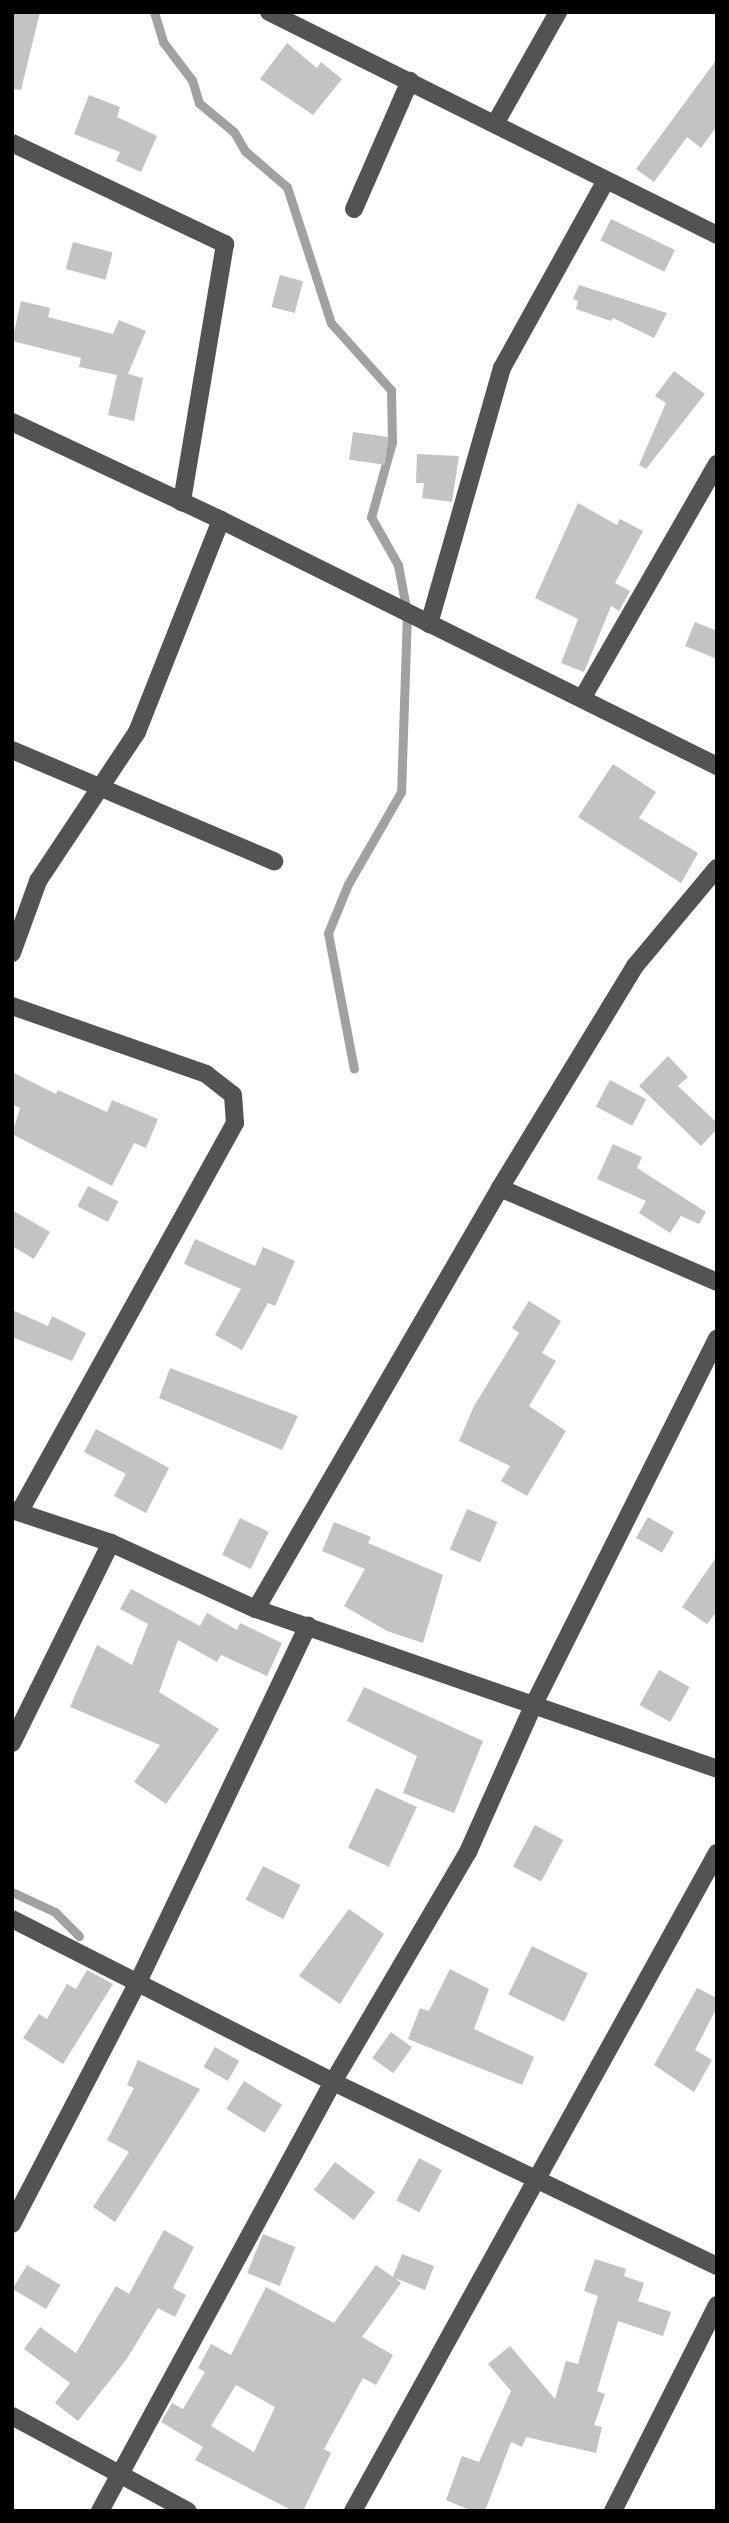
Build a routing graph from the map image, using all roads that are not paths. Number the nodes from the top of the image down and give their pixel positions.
1 (268, 12) edge
2 (558, 12) edge
3 (410, 81) junction
4 (495, 124) junction
5 (12, 143) edge
6 (605, 182) junction
7 (354, 209) dead end
8 (717, 235) edge
9 (12, 422) edge
10 (717, 464) edge
11 (182, 502) junction
12 (221, 520) junction
13 (429, 624) junction
14 (583, 697) junction
15 (12, 750) edge
16 (717, 766) edge
17 (98, 790) junction
18 (274, 862) dead end
19 (717, 868) edge
20 (12, 953) edge
21 (12, 1006) edge
22 (500, 1188) junction
23 (717, 1282) edge
24 (717, 1339) edge
25 (16, 1511) edge
26 (111, 1543) junction
27 (256, 1609) junction
28 (308, 1626) junction
29 (533, 1706) junction
30 (12, 1743) edge
31 (717, 1769) edge
32 (717, 1853) edge
33 (12, 1919) edge
34 (138, 1982) junction
35 (332, 2082) junction
36 (533, 2181) junction
37 (12, 2224) edge
38 (717, 2266) edge
39 (717, 2305) edge
40 (12, 2416) edge
41 (119, 2474) junction
42 (100, 2511) edge
43 (188, 2511) edge
44 (353, 2511) edge
45 (613, 2511) edge

1 - 3 street
2 - 4 street
3 - 4 street
3 - 7 street
4 - 6 street
5 - 11 street
6 - 8 street
6 - 13 street
9 - 11 street
10 - 14 street
11 - 12 street
12 - 13 street
12 - 17 street
13 - 14 street
14 - 16 street
15 - 17 street
17 - 18 street
17 - 20 street
19 - 22 street
21 - 25 street
22 - 23 street
22 - 27 street
24 - 29 street
25 - 26 street
26 - 27 street
26 - 30 street
27 - 28 street
28 - 29 street
28 - 34 street
29 - 31 street
29 - 35 street
32 - 36 street
33 - 34 street
34 - 35 street
34 - 37 street
35 - 36 street
35 - 41 street
36 - 38 street
36 - 44 street
39 - 45 street
40 - 41 street
41 - 42 street
41 - 43 street

